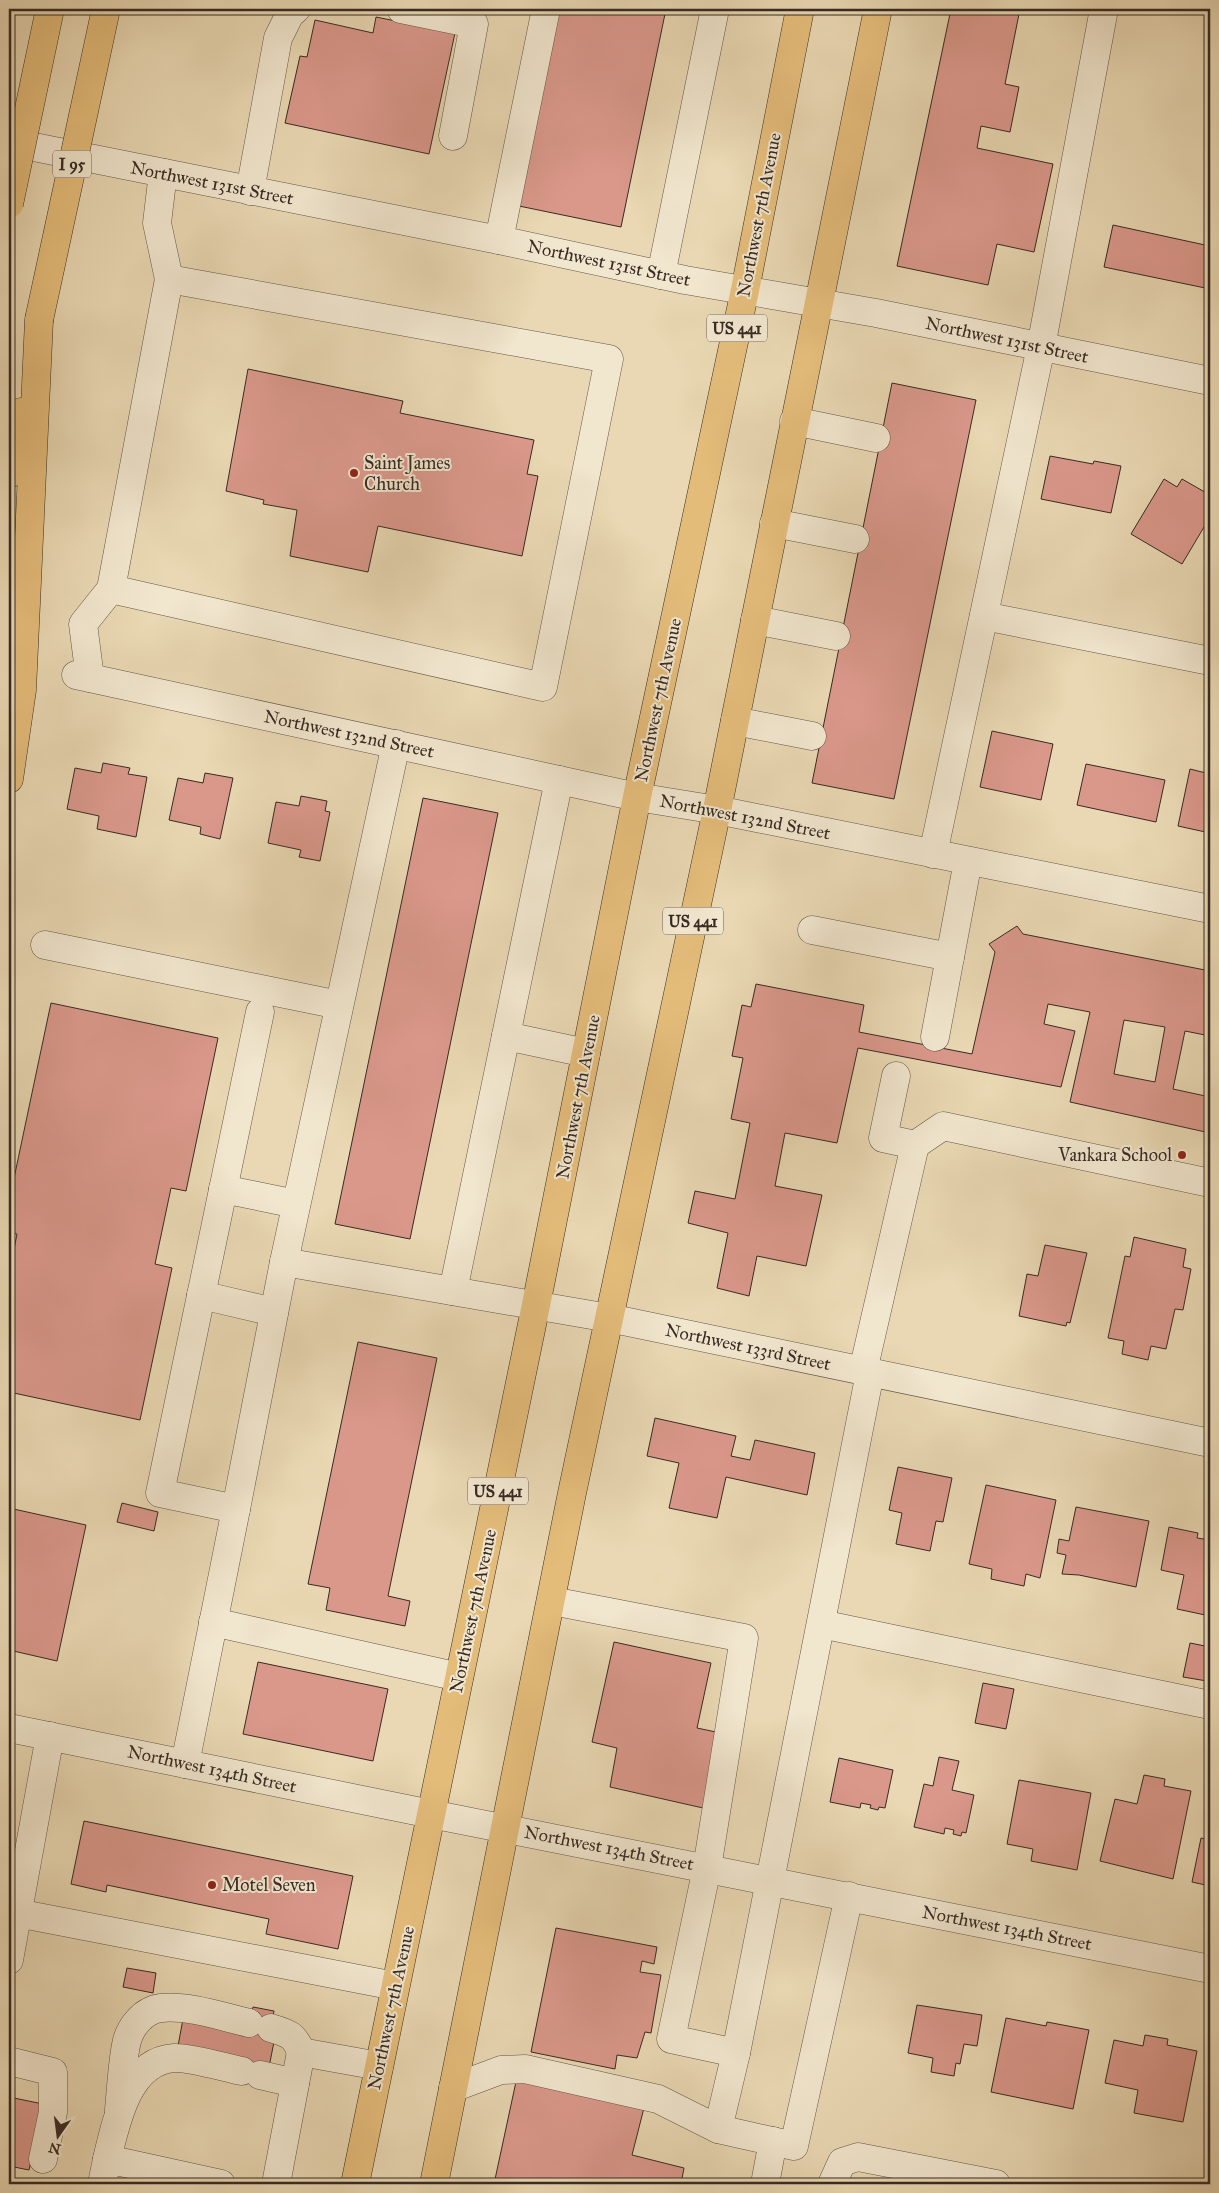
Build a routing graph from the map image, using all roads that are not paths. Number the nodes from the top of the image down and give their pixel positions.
1 (50, 9) edge
2 (106, 9) edge
3 (296, 9) edge
4 (401, 9) edge
5 (546, 9) edge
6 (715, 9) edge
7 (800, 9) edge
8 (878, 9) edge
9 (1104, 9) edge
10 (453, 136) dead end
11 (9, 142) edge
12 (163, 173) junction
13 (250, 191) junction
14 (9, 204) edge
15 (499, 240) junction
16 (661, 275) junction
17 (169, 279) junction
18 (745, 290) junction
19 (818, 303) junction
20 (39, 320) junction
21 (1041, 347) junction
22 (1210, 382) edge
23 (794, 421) junction
24 (876, 438) dead end
25 (9, 474) edge
26 (774, 523) junction
27 (855, 539) dead end
28 (111, 589) junction
29 (984, 616) junction
30 (755, 620) junction
31 (836, 636) dead end
32 (1210, 661) edge
33 (735, 721) junction
34 (812, 736) dead end
35 (396, 744) junction
36 (9, 779) edge
37 (559, 780) junction
38 (637, 797) junction
39 (717, 810) junction
40 (934, 854) junction
41 (968, 861) junction
42 (1210, 910) edge
43 (812, 933) dead end
44 (45, 945) dead end
45 (950, 957) junction
46 (338, 1005) junction
47 (260, 1012) dead end
48 (506, 1036) junction
49 (935, 1037) dead end
50 (586, 1053) junction
51 (896, 1076) dead end
52 (915, 1145) junction
53 (1210, 1182) edge
54 (223, 1189) junction
55 (296, 1204) junction
56 (284, 1262) junction
57 (453, 1291) junction
58 (201, 1295) junction
59 (536, 1305) junction
60 (274, 1312) junction
61 (608, 1318) junction
62 (866, 1372) junction
63 (1210, 1443) edge
64 (236, 1509) junction
65 (552, 1601) junction
66 (213, 1622) junction
67 (821, 1624) junction
68 (459, 1677) junction
69 (1210, 1705) edge
70 (9, 1728) edge
71 (50, 1736) junction
72 (185, 1764) junction
73 (431, 1814) junction
74 (506, 1828) junction
75 (707, 1868) junction
76 (770, 1880) junction
77 (849, 1896) junction
78 (17, 1913) junction
79 (9, 1960) edge
80 (1210, 1968) edge
81 (395, 1986) junction
82 (301, 2052) junction
83 (736, 2053) junction
84 (9, 2061) edge
85 (379, 2066) junction
86 (295, 2083) junction
87 (453, 2088) junction
88 (119, 2110) junction
89 (718, 2129) junction
90 (773, 2141) junction
91 (43, 2159) dead end
92 (104, 2171) edge
93 (220, 2184) edge
94 (276, 2184) edge
95 (355, 2184) edge
96 (434, 2184) edge
97 (765, 2184) edge
98 (832, 2184) edge
99 (996, 2184) edge

1 - 14 main road, bridge
2 - 20 main road, I 95, bridge
3 - 13 street
4 - 10 street
5 - 15 street
6 - 16 street
7 - 18 main road, Northwest 7th Avenue / US 441
8 - 19 main road, US 441
9 - 21 street
11 - 12 street, Northwest 131st Street
12 - 13 street, Northwest 131st Street
12 - 17 street
13 - 15 street, Northwest 131st Street
15 - 16 street, Northwest 131st Street
16 - 18 street, Northwest 131st Street
17 - 28 street
17 - 28 street
18 - 19 street, Northwest 131st Street
18 - 38 main road, Northwest 7th Avenue / US 441
19 - 21 street, Northwest 131st Street
19 - 23 main road, US 441
20 - 25 main road, I 95
20 - 36 main road
21 - 22 street, Northwest 131st Street
21 - 29 street
23 - 24 street
23 - 26 main road, US 441
26 - 27 street
26 - 30 main road, US 441
28 - 35 street, Northwest 132nd Street
29 - 32 street
29 - 40 street
30 - 31 street
30 - 33 main road, US 441
33 - 34 street
33 - 39 main road, US 441
35 - 37 street, Northwest 132nd Street
35 - 46 street
37 - 38 street, Northwest 132nd Street
37 - 48 street
38 - 39 street, Northwest 132nd Street
38 - 50 main road, Northwest 7th Avenue / US 441
39 - 40 street, Northwest 132nd Street
39 - 61 main road, US 441
40 - 41 street, Northwest 132nd Street
41 - 42 street, Northwest 132nd Street
41 - 45 street
43 - 45 street
44 - 46 street
45 - 49 street
46 - 55 street
47 - 54 street
48 - 50 street
48 - 57 street
50 - 59 main road, Northwest 7th Avenue / US 441
51 - 52 street
52 - 53 street
52 - 62 street
54 - 55 street
54 - 58 street
55 - 56 street
56 - 57 street, Northwest 133rd Street
56 - 60 street
57 - 59 street, Northwest 133rd Street
58 - 60 street
58 - 64 street
59 - 61 street, Northwest 133rd Street
59 - 68 main road, Northwest 7th Avenue / US 441
60 - 64 street
61 - 62 street, Northwest 133rd Street
61 - 65 main road, US 441
62 - 63 street, Northwest 133rd Street
62 - 67 street
64 - 66 street
65 - 74 main road, US 441
65 - 75 street
66 - 68 street
66 - 72 street
67 - 69 street
67 - 76 street
68 - 73 main road, Northwest 7th Avenue / US 441
70 - 71 street, Northwest 134th Street
71 - 72 street, Northwest 134th Street
71 - 78 street
72 - 73 street, Northwest 134th Street
73 - 74 street, Northwest 134th Street
73 - 81 main road, Northwest 7th Avenue / US 441
74 - 75 street, Northwest 134th Street
74 - 87 main road, US 441
75 - 76 street, Northwest 134th Street
75 - 83 street
76 - 77 street, Northwest 134th Street
76 - 83 street
77 - 80 street, Northwest 134th Street
77 - 90 street
78 - 79 street
78 - 81 street
81 - 85 main road, Northwest 7th Avenue / US 441
82 - 85 street
82 - 86 street
82 - 88 street
83 - 89 street
84 - 91 street
85 - 95 main road, Northwest 7th Avenue / US 441
86 - 88 street
86 - 94 street
87 - 89 street
87 - 96 main road, US 441
88 - 92 street
89 - 90 street
90 - 97 street
92 - 93 street
98 - 99 street

